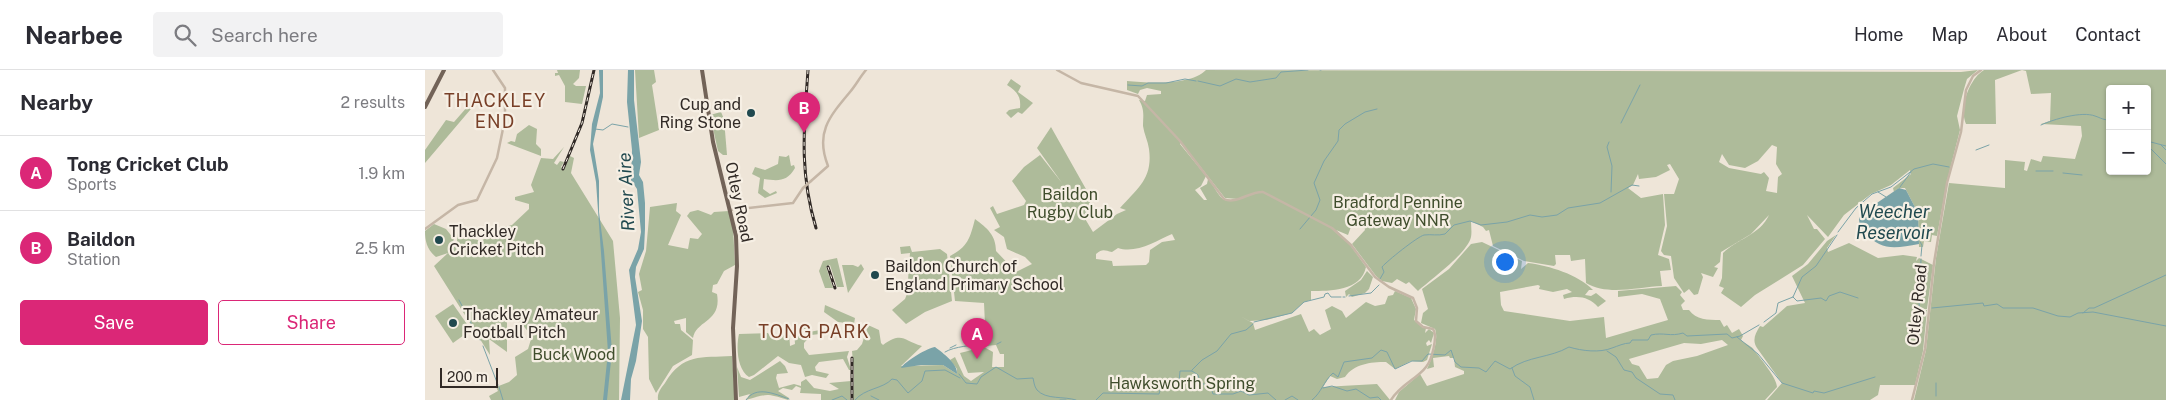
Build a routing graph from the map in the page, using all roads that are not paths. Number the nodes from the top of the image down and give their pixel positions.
1 (445, 70) edge
2 (493, 70) edge
3 (702, 70) edge
4 (866, 70) edge
5 (1057, 70) edge
6 (1981, 70) edge
7 (425, 106) edge
8 (731, 210) junction
9 (425, 229) edge
10 (736, 400) edge
11 (1391, 400) edge
12 (1912, 400) edge

1 - 7 main road
2 - 9 street
3 - 8 main road, Otley Road
4 - 8 street, bridge
5 - 11 street
6 - 12 street, Otley Road
8 - 10 main road, Otley Road

